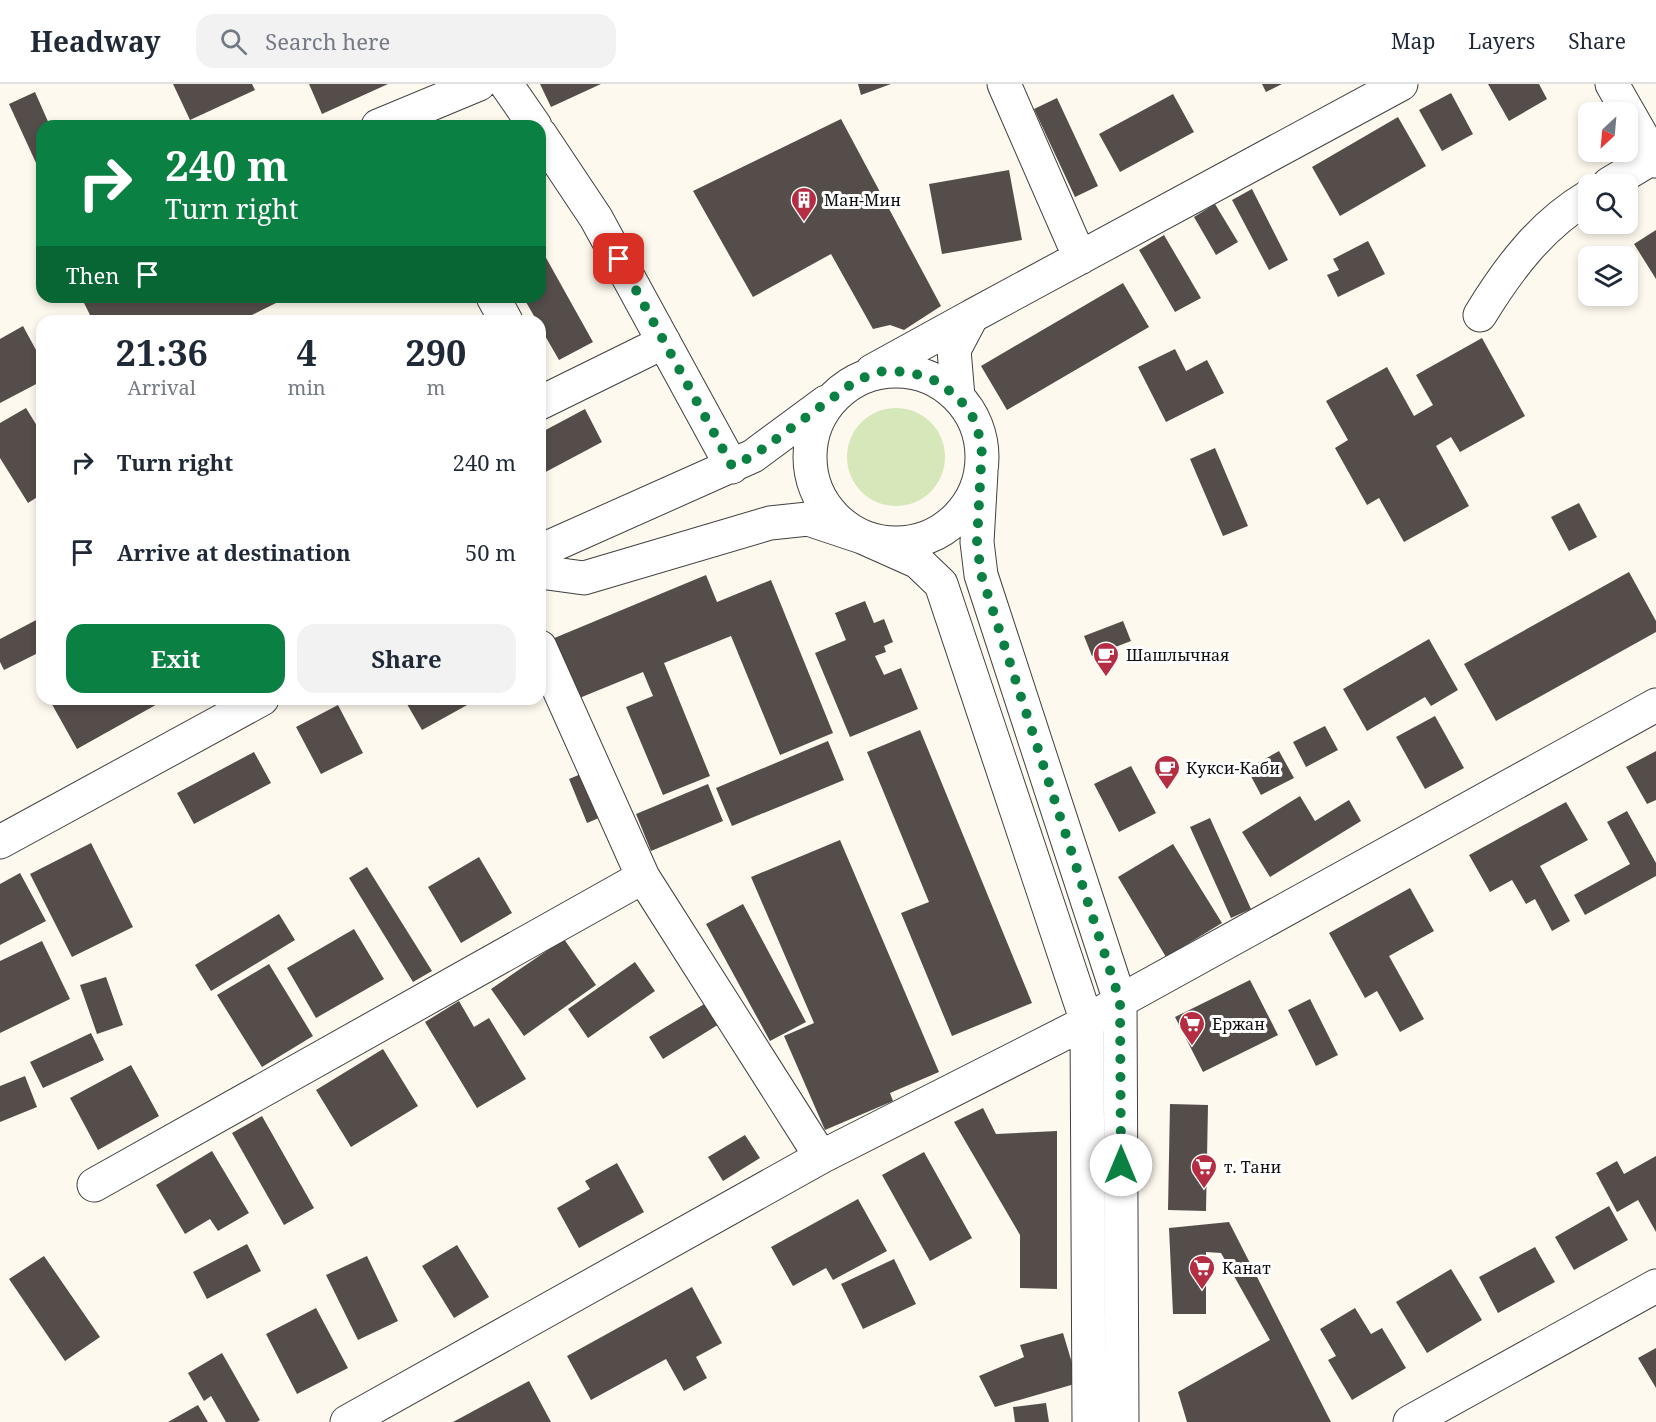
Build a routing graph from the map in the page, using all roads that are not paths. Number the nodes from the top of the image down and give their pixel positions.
1 (479, 84) edge
2 (506, 84) edge
3 (1004, 84) edge
4 (1401, 84) edge
5 (1612, 84) edge
6 (397, 120) edge
7 (531, 120) edge
8 (546, 143) edge
9 (1655, 159) edge
10 (1627, 174) edge
11 (1578, 203) edge
12 (1080, 258) junction
13 (1480, 315) dead end
14 (972, 316) junction
15 (664, 342) junction
16 (848, 386) junction
17 (546, 392) edge
18 (958, 397) junction
19 (732, 466) junction
20 (981, 472) junction
21 (862, 537) junction
22 (546, 548) edge
23 (546, 573) edge
24 (546, 660) edge
25 (251, 705) edge
26 (1656, 705) edge
27 (0, 842) edge
28 (643, 877) junction
29 (1120, 1001) junction
30 (1087, 1022) junction
31 (821, 1157) junction
32 (94, 1185) dead end
33 (1656, 1286) edge
34 (347, 1422) edge
35 (1089, 1422) edge
36 (1122, 1422) edge
37 (1410, 1422) edge

1 - 6 street
2 - 7 street
3 - 12 street
4 - 12 street
5 - 9 street
8 - 15 street
9 - 10 street
11 - 13 street
12 - 14 street
14 - 16 street
14 - 18 street
15 - 17 street
15 - 19 street
16 - 18 street
16 - 19 street
16 - 21 street
18 - 20 street
19 - 22 street
20 - 21 street
20 - 29 street
21 - 23 street
21 - 30 street
24 - 28 street
25 - 27 street
26 - 29 street
28 - 31 street
28 - 32 street
29 - 30 street
29 - 36 street
30 - 31 street
30 - 35 street
31 - 34 street
33 - 37 street

